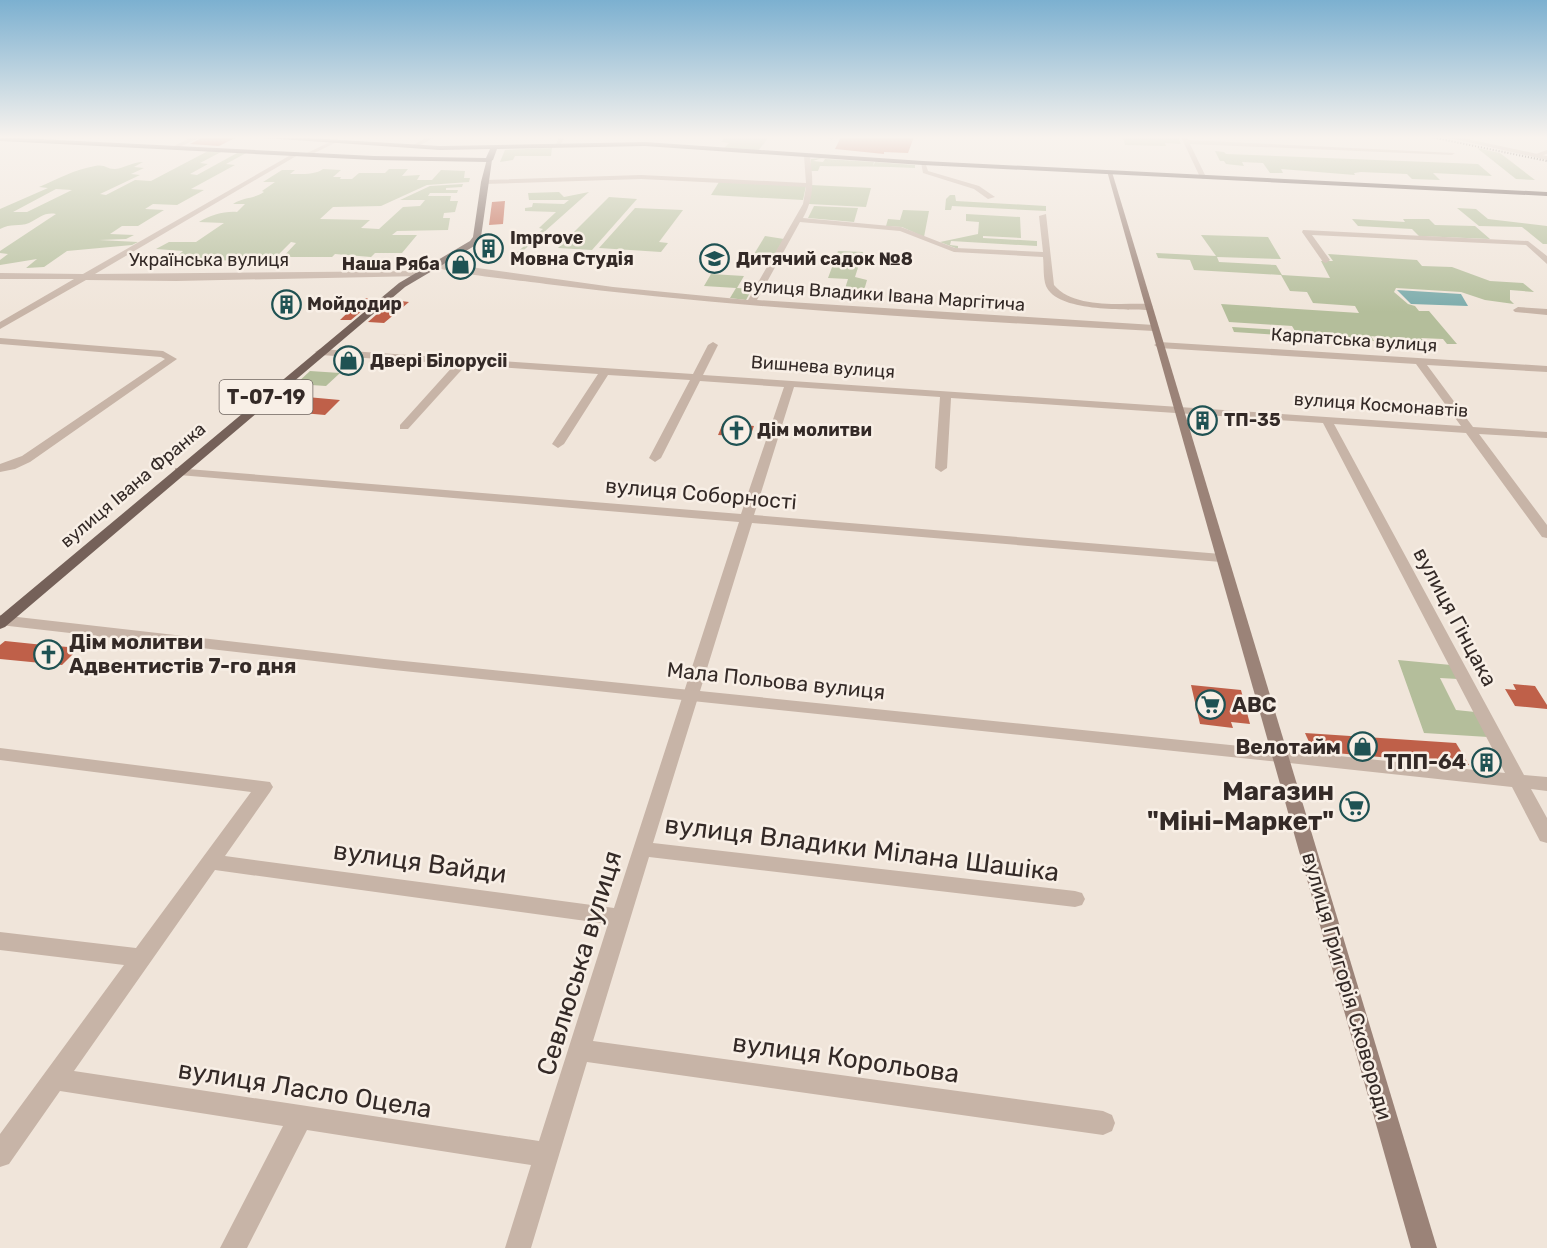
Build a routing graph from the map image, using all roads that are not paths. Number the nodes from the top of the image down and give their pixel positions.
1 (226, 195) edge
2 (482, 195) edge
3 (809, 195) edge
4 (989, 195) edge
5 (1116, 195) edge
6 (992, 197) dead end
7 (1043, 216) dead end
8 (799, 220) junction
9 (1046, 255) junction
10 (1326, 260) dead end
11 (1547, 261) edge
12 (434, 265) junction
13 (418, 274) junction
14 (0, 276) edge
15 (88, 276) junction
16 (751, 303) junction
17 (1148, 307) junction
18 (1518, 310) dead end
19 (1547, 312) edge
20 (0, 326) edge
21 (1154, 328) junction
22 (0, 341) edge
23 (713, 345) dead end
24 (1159, 345) junction
25 (320, 352) junction
26 (464, 361) junction
27 (1419, 361) junction
28 (1547, 369) edge
29 (605, 371) junction
30 (698, 377) junction
31 (790, 383) junction
32 (946, 393) junction
33 (1177, 408) junction
34 (1326, 419) junction
35 (404, 427) dead end
36 (1469, 429) junction
37 (1547, 435) edge
38 (558, 444) dead end
39 (655, 458) dead end
40 (0, 468) edge
41 (941, 468) dead end
42 (179, 471) junction
43 (746, 518) junction
44 (1547, 534) edge
45 (1221, 558) junction
46 (1, 621) edge
47 (690, 694) junction
48 (0, 754) edge
49 (1280, 756) junction
50 (1518, 781) junction
51 (1547, 784) edge
52 (1547, 836) edge
53 (642, 849) junction
54 (211, 862) junction
55 (1076, 899) dead end
56 (621, 916) junction
57 (0, 941) edge
58 (142, 958) junction
59 (580, 1050) junction
60 (55, 1079) junction
61 (300, 1118) junction
62 (1103, 1123) dead end
63 (0, 1155) edge
64 (547, 1155) junction
65 (233, 1248) edge
66 (518, 1248) edge
67 (1424, 1248) edge

1 - 15 street
2 - 12 main road, вулиця Івана Франка / Т-07-19
3 - 8 street
4 - 6 street
5 - 17 main road, вулиця Григорія Сковороди
7 - 9 street
8 - 9 street
8 - 16 street
9 - 17 street
10 - 11 street
12 - 13 main road, вулиця Івана Франка / Т-07-19
12 - 16 street, вулиця Владики Івана Маргітича
13 - 15 street, Українська вулиця
13 - 25 main road, вулиця Івана Франка / Т-07-19
14 - 15 street, Українська вулиця
15 - 20 street
16 - 21 street, вулиця Владики Івана Маргітича
17 - 21 main road, вулиця Григорія Сковороди
18 - 19 street
21 - 24 main road, вулиця Григорія Сковороди
22 - 40 street
23 - 30 street
24 - 27 street, Карпатська вулиця
24 - 33 main road, вулиця Григорія Сковороди
25 - 26 street, Вишнева вулиця
25 - 42 main road, вулиця Івана Франка / Т-07-19
26 - 29 street, Вишнева вулиця
26 - 35 street
27 - 28 street, Карпатська вулиця
27 - 36 street
29 - 30 street, Вишнева вулиця
29 - 38 street
30 - 31 street, Вишнева вулиця
30 - 39 street
31 - 32 street, Вишнева вулиця
31 - 43 street, Севлюська вулиця
32 - 33 street, Вишнева вулиця
32 - 41 street
33 - 34 street, вулиця Космонавтів
33 - 45 main road, вулиця Григорія Сковороди
34 - 36 street, вулиця Космонавтів
34 - 50 street, вулиця Гінцака
36 - 37 street, вулиця Космонавтів
36 - 44 street
42 - 43 street, вулиця Соборності
42 - 46 main road, вулиця Івана Франка / Т-07-19
43 - 45 street, вулиця Соборності
43 - 47 street, Севлюська вулиця
45 - 49 main road, вулиця Григорія Сковороди
46 - 47 street, Мала Польова вулиця
47 - 49 street, Мала Польова вулиця
47 - 53 street, Севлюська вулиця
48 - 54 street
49 - 50 street, Мала Польова вулиця
49 - 67 main road, вулиця Григорія Сковороди
50 - 51 street, Мала Польова вулиця
50 - 52 street, вулиця Гінцака
53 - 55 street, вулиця Владики Мілана Шашіка
53 - 56 street, Севлюська вулиця
54 - 56 street, вулиця Вайди
54 - 58 street
56 - 59 street, Севлюська вулиця
57 - 58 street
58 - 60 street
59 - 62 street, вулиця Корольова
59 - 64 street, Севлюська вулиця
60 - 61 street, вулиця Ласло Оцела
60 - 63 street
61 - 64 street, вулиця Ласло Оцела
61 - 65 street
64 - 66 street, Севлюська вулиця

